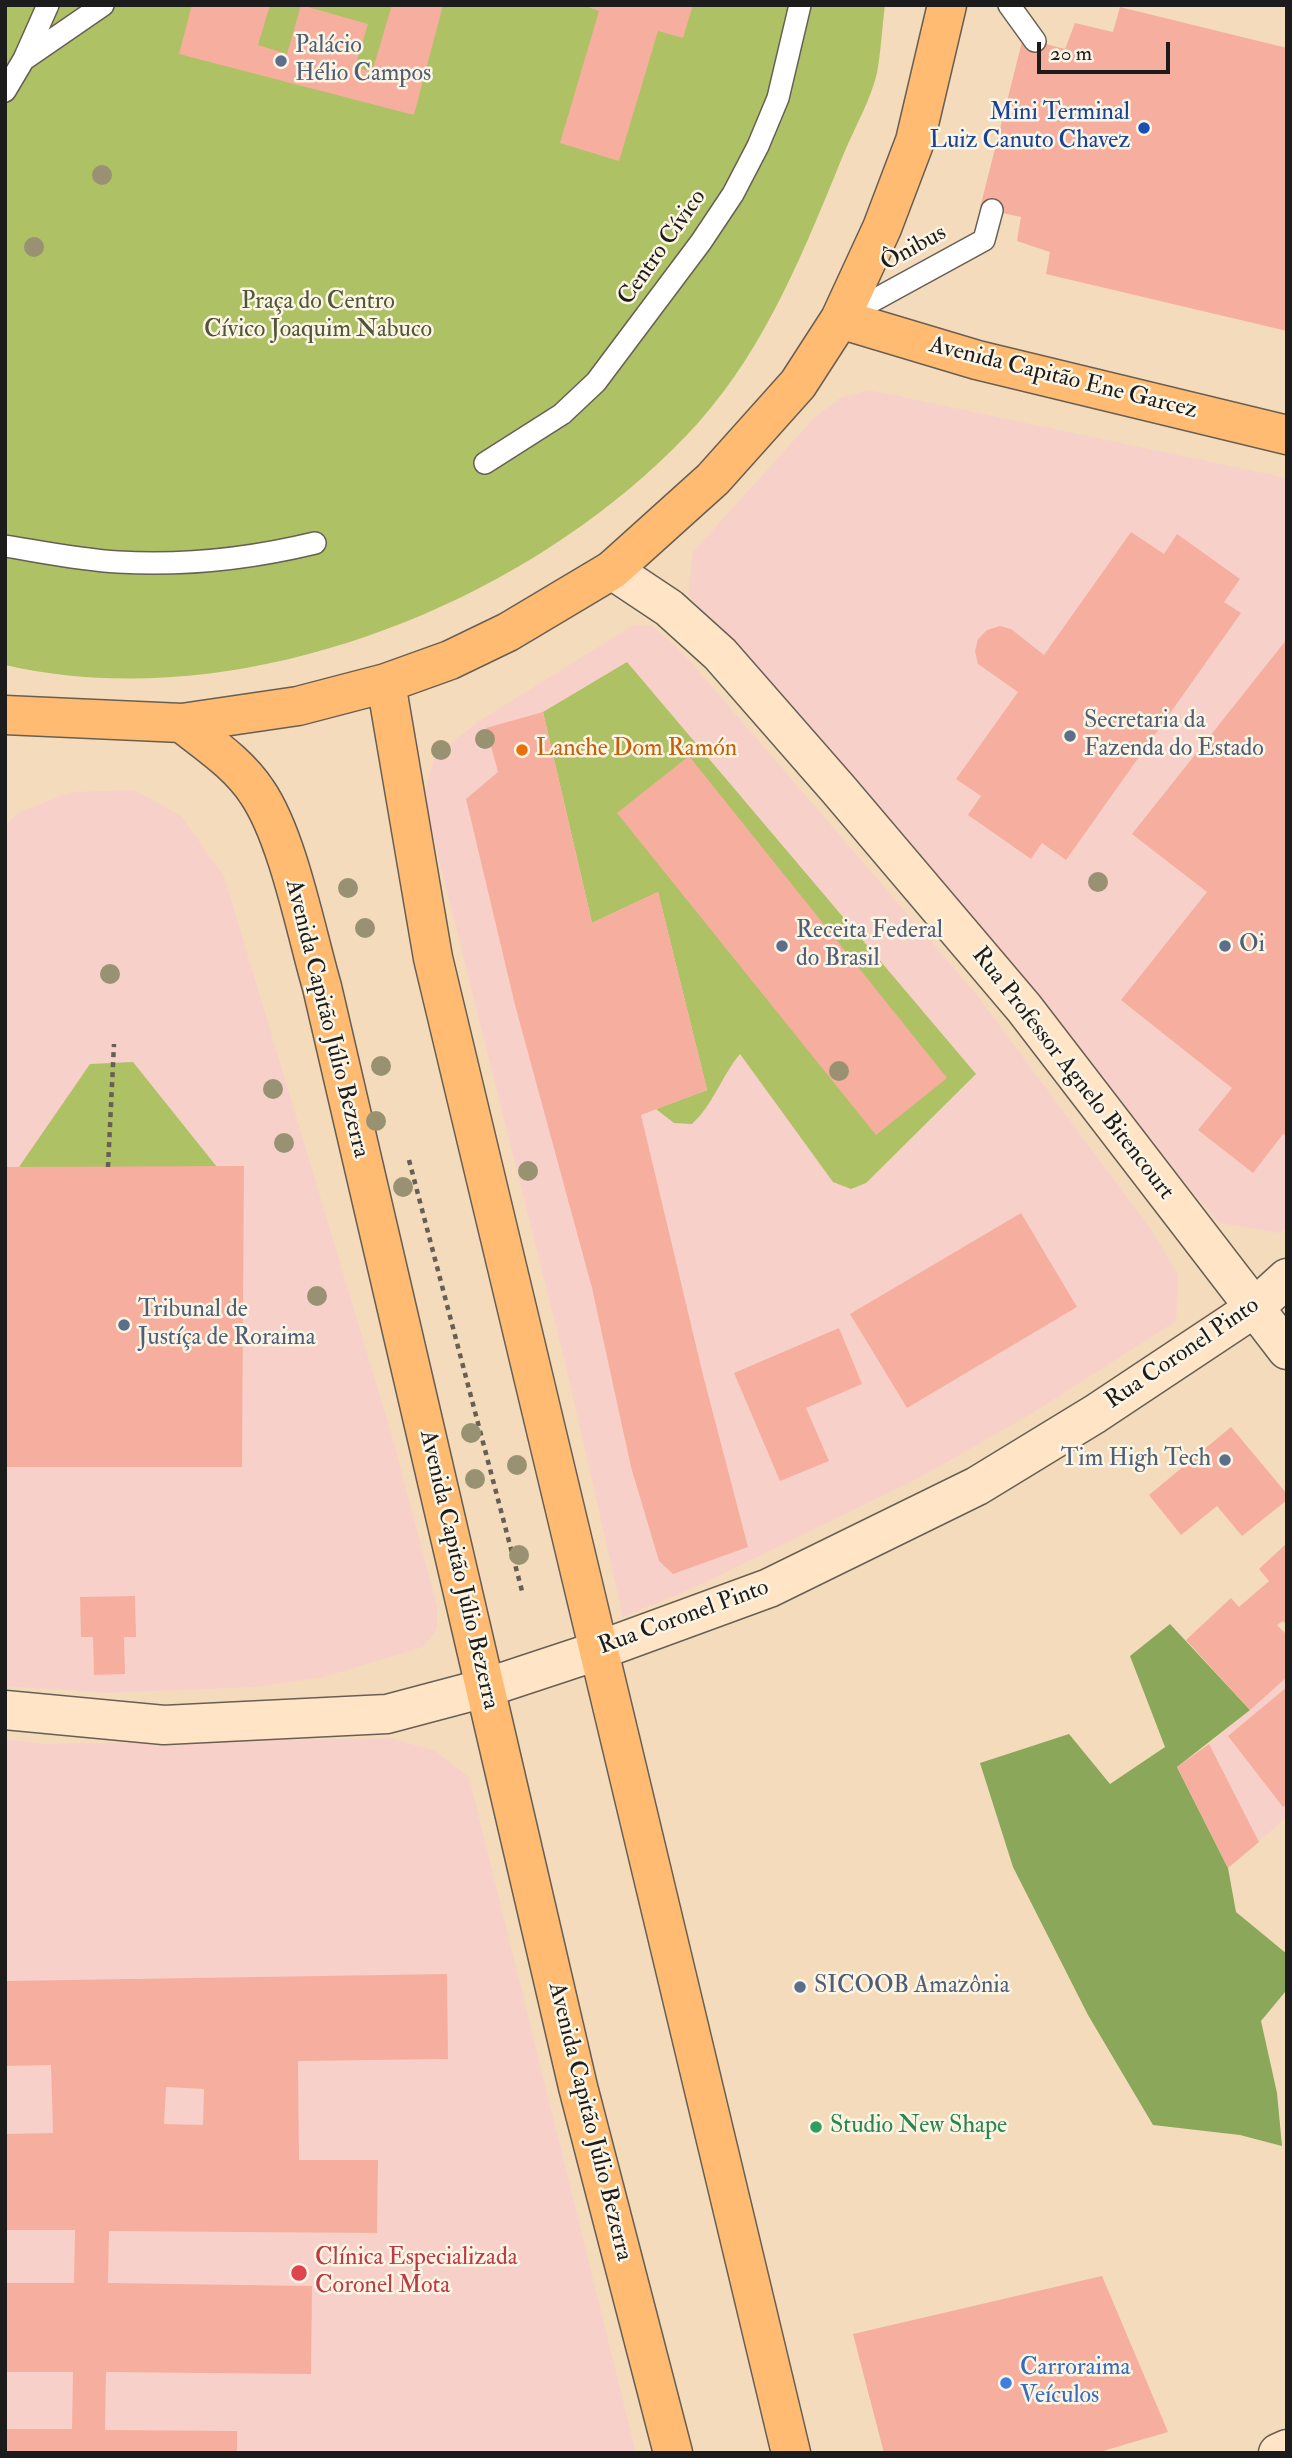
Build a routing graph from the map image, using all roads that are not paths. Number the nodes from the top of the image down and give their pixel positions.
1 (48, 5) edge
2 (103, 5) edge
3 (800, 5) edge
4 (947, 5) edge
5 (1009, 5) edge
6 (1035, 41) dead end
7 (24, 59) junction
8 (5, 91) edge
9 (992, 210) dead end
10 (841, 319) junction
11 (1287, 435) edge
12 (485, 463) dead end
13 (316, 543) dead end
14 (5, 546) edge
15 (612, 570) junction
16 (386, 682) junction
17 (5, 715) edge
18 (182, 723) junction
19 (1287, 1278) edge
20 (1253, 1309) junction
21 (1287, 1350) edge
22 (597, 1651) junction
23 (485, 1688) junction
24 (5, 1710) edge
25 (1287, 2449) edge
26 (673, 2453) edge
27 (791, 2453) edge
28 (1278, 2453) edge

1 - 7 lane
2 - 7 lane
3 - 12 lane, Centro Cívico
4 - 10 main road
5 - 6 lane
7 - 8 lane
9 - 10 lane, Ônibus
10 - 11 main road, Avenida Capitão Ene Garcez
10 - 15 main road
13 - 14 lane
15 - 16 main road
15 - 20 street, Rua Professor Agnelo Bitencourt
16 - 18 main road
16 - 22 main road
17 - 18 main road
18 - 23 main road, Avenida Capitão Júlio Bezerra
19 - 20 street, Rua Coronel Pinto
20 - 21 street, Rua Professor Agnelo Bitencourt
20 - 22 street, Rua Coronel Pinto
22 - 23 street, Rua Coronel Pinto
22 - 27 main road
23 - 24 street, Rua Coronel Pinto
23 - 26 main road, Avenida Capitão Júlio Bezerra
25 - 28 street

